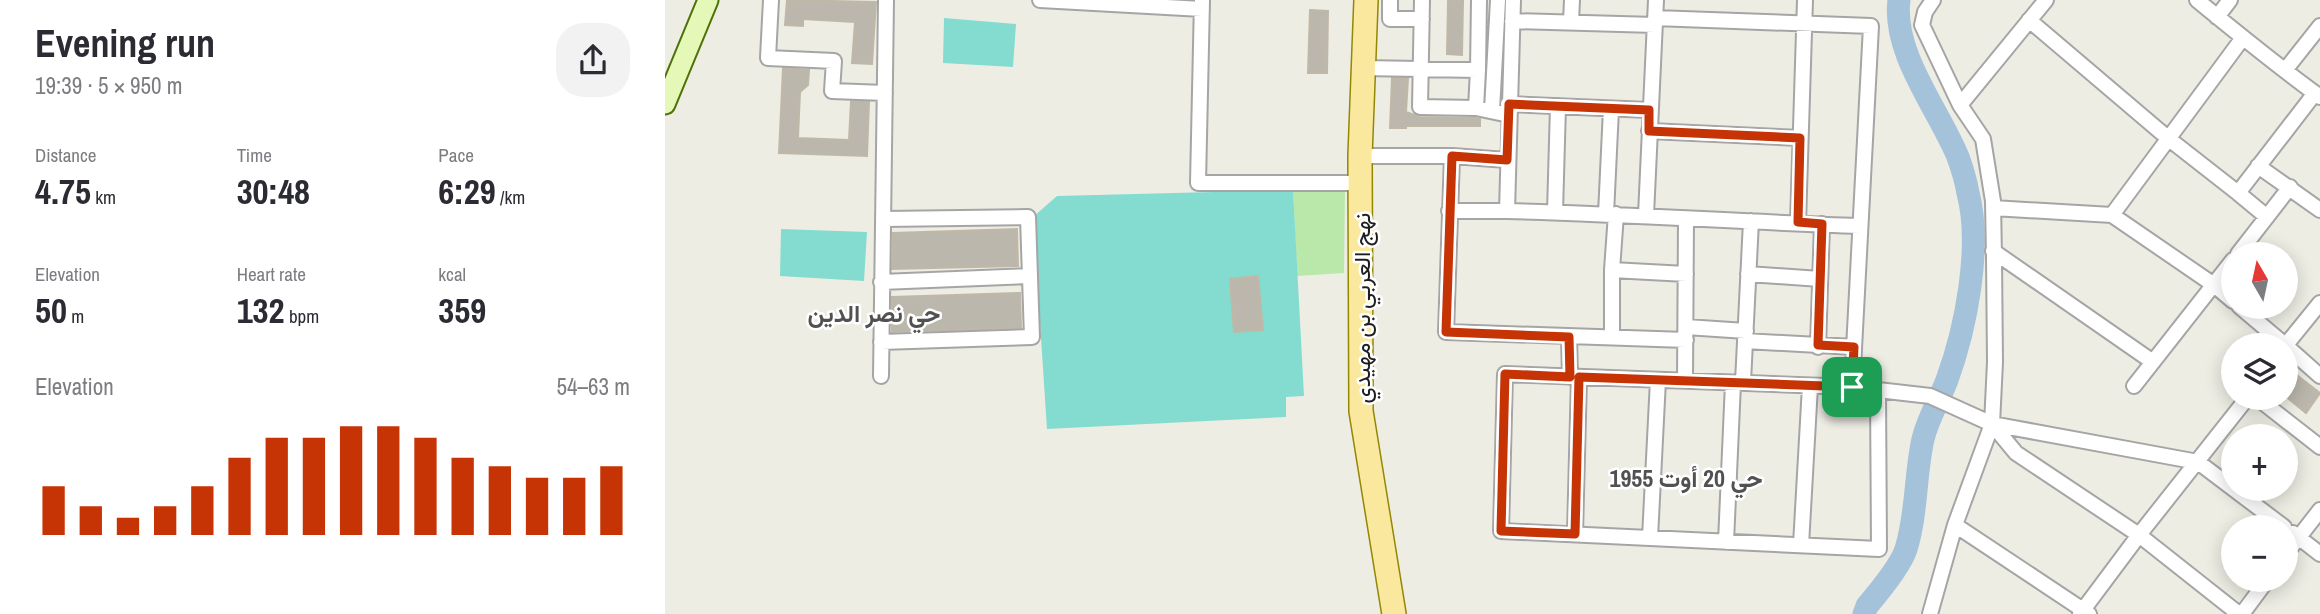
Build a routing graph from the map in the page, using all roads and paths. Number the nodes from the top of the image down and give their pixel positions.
1 (708, 0) edge
2 (771, 0) edge
3 (886, 0) edge
4 (1040, 0) edge
5 (1366, 0) edge
6 (1391, 0) edge
7 (1422, 0) edge
8 (1479, 0) edge
9 (1497, 0) edge
10 (1513, 0) edge
11 (1572, 0) edge
12 (1656, 0) edge
13 (1805, 0) edge
14 (1933, 0) edge
15 (2046, 0) edge
16 (2197, 0) edge
17 (2230, 0) edge
18 (1111, 1) edge
19 (1202, 4) edge
20 (2217, 17) junction
21 (1422, 19) junction
22 (2029, 20) junction
23 (1511, 21) junction
24 (1655, 22) junction
25 (1571, 23) junction
26 (1804, 23) junction
27 (2320, 26) edge
28 (2242, 39) junction
29 (1362, 68) junction
30 (1420, 68) junction
31 (2286, 69) junction
32 (1478, 70) junction
33 (885, 93) junction
34 (2317, 95) edge
35 (665, 104) edge
36 (1961, 105) junction
37 (1558, 106) junction
38 (1476, 108) junction
39 (1509, 109) junction
40 (1611, 109) junction
41 (1492, 110) junction
42 (1649, 110) junction
43 (1649, 131) junction
44 (1800, 138) junction
45 (2169, 138) junction
46 (1360, 156) junction
47 (1452, 156) junction
48 (1507, 160) junction
49 (2258, 166) junction
50 (1360, 183) junction
51 (2290, 187) junction
52 (2238, 192) junction
53 (1993, 208) junction
54 (2320, 210) edge
55 (1450, 211) junction
56 (1507, 211) junction
57 (1555, 212) junction
58 (1611, 214) junction
59 (1646, 215) junction
60 (2112, 215) junction
61 (2267, 217) junction
62 (884, 219) junction
63 (1686, 219) junction
64 (1751, 221) junction
65 (1798, 222) junction
66 (1822, 224) junction
67 (1860, 226) junction
68 (2247, 242) edge
69 (1993, 251) junction
70 (1612, 270) junction
71 (1686, 274) junction
72 (1748, 274) junction
73 (1030, 276) junction
74 (2221, 276) edge
75 (1820, 279) junction
76 (881, 282) junction
77 (2214, 285) junction
78 (2221, 291) edge
79 (2317, 313) edge
80 (2254, 319) edge
81 (1686, 333) junction
82 (2271, 333) edge
83 (2297, 333) edge
84 (1745, 336) junction
85 (1569, 337) junction
86 (1612, 337) junction
87 (881, 342) junction
88 (1818, 346) junction
89 (1854, 347) junction
90 (2298, 357) edge
91 (2153, 362) junction
92 (881, 376) dead end
93 (2320, 376) edge
94 (1574, 377) junction
95 (1658, 380) junction
96 (1685, 381) junction
97 (1738, 383) junction
98 (1810, 386) junction
99 (2134, 386) dead end
100 (1852, 387) junction
101 (1878, 391) junction
102 (2238, 410) edge
103 (2273, 410) edge
104 (1992, 424) junction
105 (2320, 447) edge
106 (2198, 462) junction
107 (2320, 510) edge
108 (2269, 515) edge
109 (1955, 525) junction
110 (1575, 534) junction
111 (2139, 535) junction
112 (1650, 538) junction
113 (2299, 538) joint
114 (1726, 542) junction
115 (1801, 545) junction
116 (2320, 554) edge
117 (2258, 592) edge
118 (2084, 613) edge
119 (1394, 614) edge
120 (1930, 614) edge
121 (2241, 614) edge

1 - 35 street
2 - 33 street
3 - 33 street
4 - 18 street
5 - 29 main road, نهج العربي بن مهيدي
6 - 21 street
7 - 21 street
8 - 32 street
9 - 41 street
10 - 23 street
11 - 25 street
12 - 24 street
13 - 26 street
14 - 36 street
15 - 22 street
16 - 20 street
17 - 20 street
18 - 19 street
19 - 50 street
20 - 28 street
21 - 30 street
22 - 36 street
22 - 45 street
23 - 25 street
23 - 39 street
24 - 25 street
24 - 26 street
24 - 42 street
26 - 44 street
26 - 67 street
27 - 31 street
28 - 31 street
28 - 45 street
29 - 30 street
29 - 46 main road, نهج العربي بن مهيدي
30 - 32 street
30 - 38 street
31 - 34 street
32 - 38 street
33 - 62 street
34 - 49 street
36 - 53 street
37 - 39 street
37 - 40 street
37 - 57 street
38 - 41 street
39 - 41 street
39 - 48 street
40 - 42 street
40 - 58 street
42 - 43 street
43 - 44 street
43 - 59 street
44 - 65 street
45 - 52 street
45 - 60 street
46 - 47 street
46 - 50 main road, نهج العربي بن مهيدي
47 - 48 street
47 - 55 street
48 - 56 street
49 - 51 street
49 - 52 street
50 - 119 main road, نهج العربي بن مهيدي
51 - 54 street
51 - 61 street
52 - 61 street
53 - 60 street
53 - 69 street
55 - 56 street
55 - 85 street
56 - 57 street
57 - 58 street
58 - 59 street
58 - 70 street
59 - 63 street
60 - 77 street
61 - 68 street
62 - 73 street
62 - 76 street
63 - 64 street
63 - 71 street
64 - 65 street
64 - 72 street
65 - 66 street
66 - 67 street
66 - 75 street
67 - 89 street
69 - 91 street
69 - 104 street
70 - 71 street
70 - 86 street
71 - 81 street
72 - 75 street
72 - 84 street
73 - 76 street
73 - 87 street
74 - 77 street
75 - 88 street
76 - 87 street
77 - 78 street
77 - 91 street
79 - 83 street
80 - 82 street
81 - 84 street
81 - 86 street
81 - 96 street
84 - 88 street
84 - 97 street
85 - 86 street
85 - 94 street
87 - 92 street
88 - 89 street
89 - 100 street
90 - 93 street
91 - 99 street
94 - 95 street
94 - 110 street
94 - 110 street
95 - 96 street
95 - 112 street
96 - 97 street
97 - 98 street
97 - 114 street
98 - 100 street
98 - 115 street
100 - 101 street
101 - 104 street
101 - 115 street
102 - 106 street
103 - 105 street
104 - 106 street
104 - 109 street
104 - 111 street
106 - 108 street
106 - 111 street
107 - 113 street
109 - 118 street
109 - 120 street
110 - 112 street
111 - 118 street
111 - 121 street
112 - 114 street
113 - 116 street
114 - 115 street
117 - 121 street

